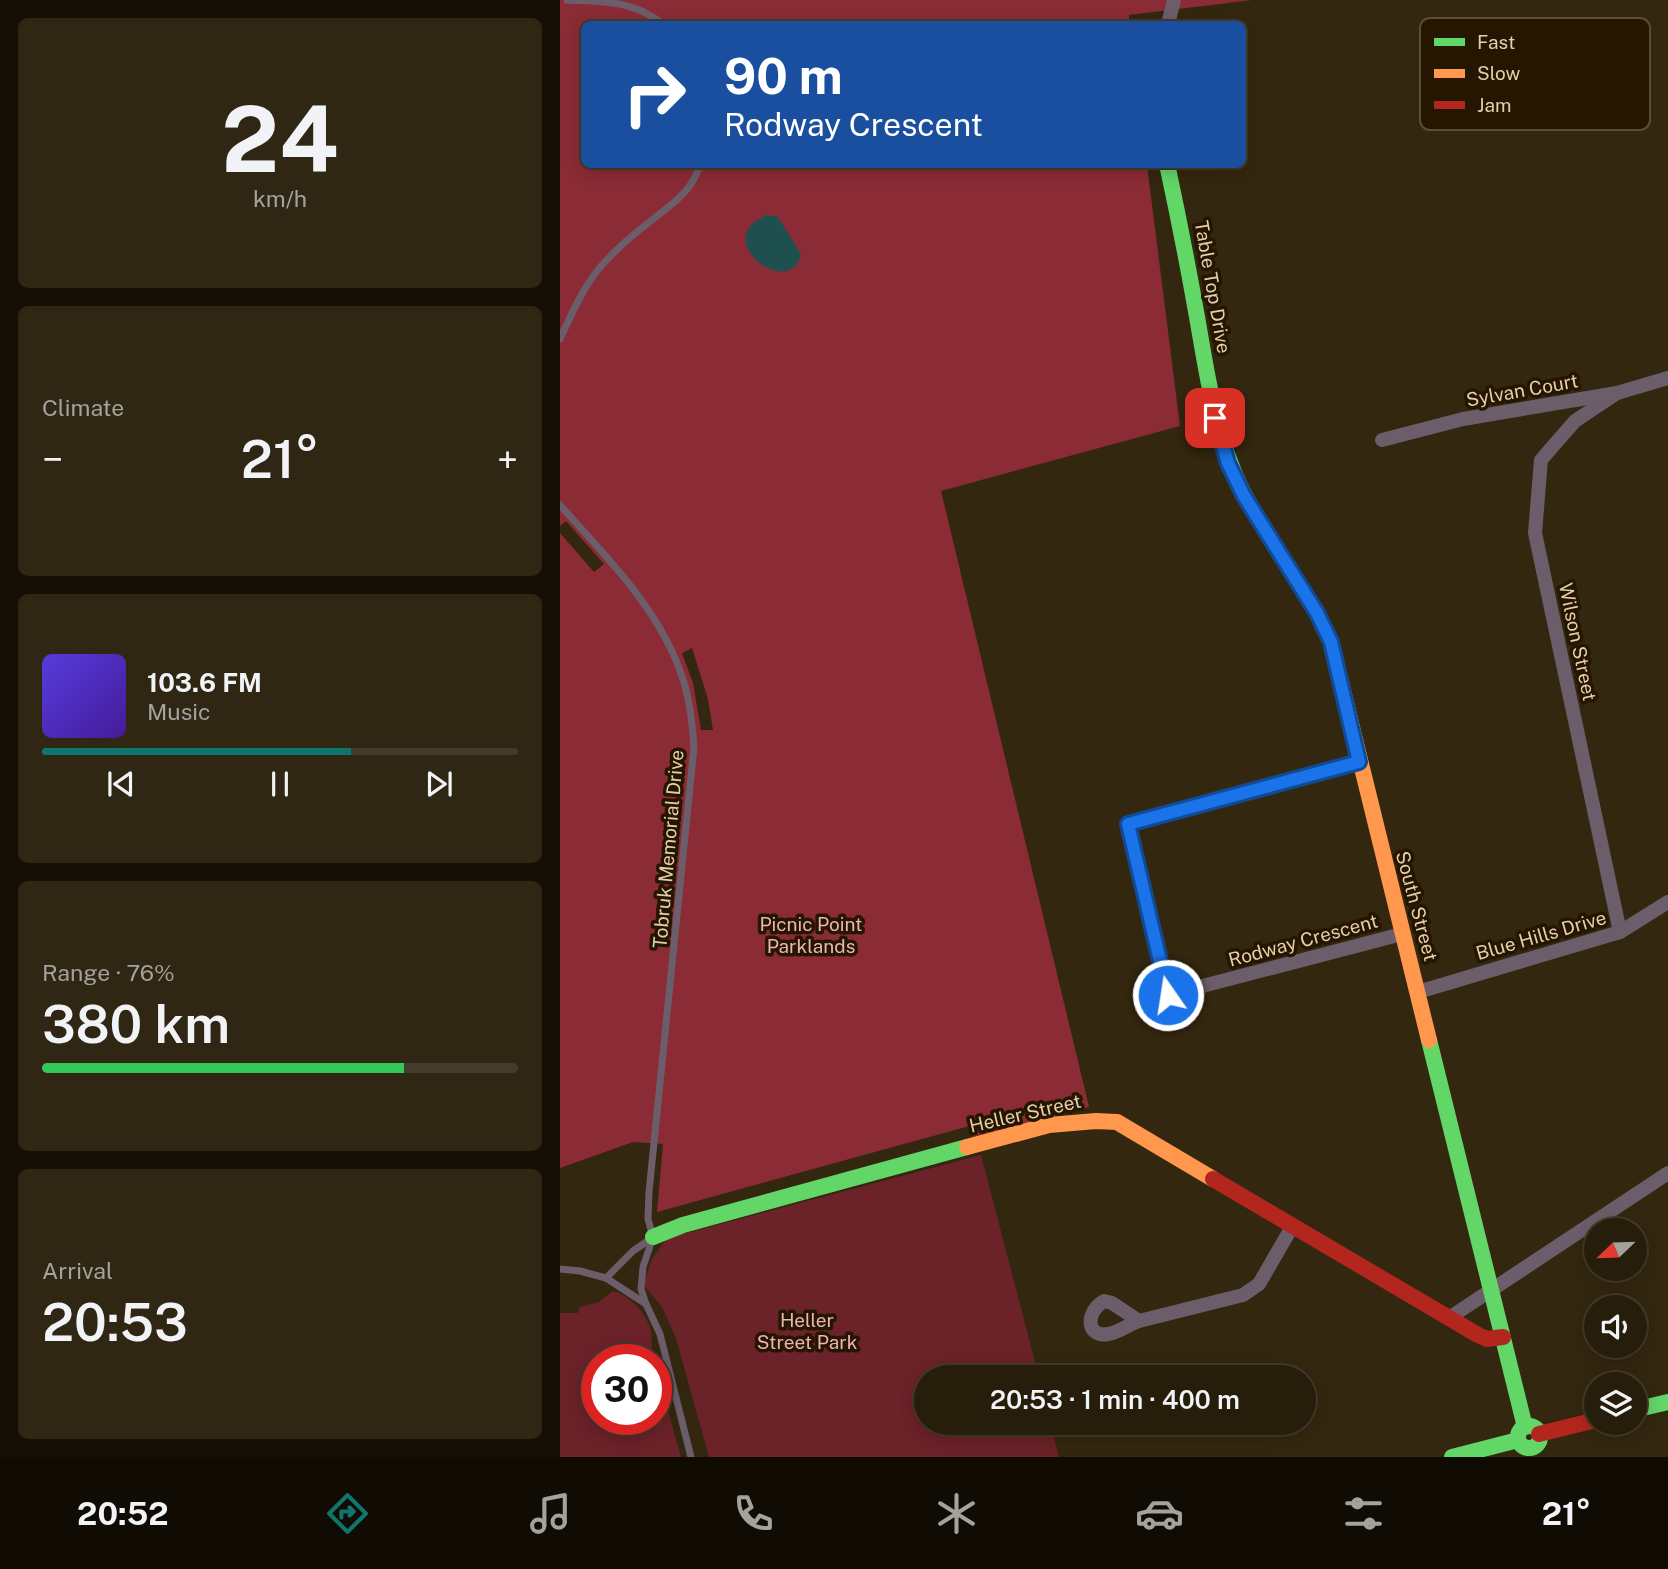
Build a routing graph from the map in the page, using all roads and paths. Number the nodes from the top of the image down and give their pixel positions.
1 (567, 0) edge
2 (1174, 0) edge
3 (660, 21) edge
4 (1169, 21) edge
5 (699, 168) edge
6 (1168, 168) edge
7 (560, 339) edge
8 (1668, 378) edge
9 (1617, 393) junction
10 (1215, 418) joint
11 (1382, 440) dead end
12 (560, 505) edge
13 (1359, 762) junction
14 (1668, 902) edge
15 (1620, 932) junction
16 (1402, 934) junction
17 (1418, 992) junction
18 (1668, 1173) edge
19 (1292, 1227) junction
20 (653, 1237) junction
21 (560, 1269) edge
22 (606, 1278) junction
23 (1491, 1291) junction
24 (646, 1304) junction
25 (1449, 1318) junction
26 (1139, 1321) dead end
27 (1503, 1337) junction
28 (1668, 1402) edge
29 (1647, 1407) edge
30 (1584, 1424) edge
31 (1529, 1441) edge
32 (691, 1457) edge
33 (1452, 1457) edge

1 - 3 lane
2 - 4 street
5 - 7 lane
6 - 10 street, Table Top Drive
8 - 9 street, Sylvan Court
9 - 11 street, Sylvan Court
9 - 15 street, Wilson Street
10 - 13 street, South Street
12 - 20 lane, Tobruk Memorial Drive
13 - 16 street, South Street
13 - 16 street, Rodway Crescent
14 - 15 street, Blue Hills Drive
15 - 17 street, Blue Hills Drive
16 - 17 street, South Street
17 - 23 street, South Street
18 - 23 street
19 - 20 street, Heller Street
19 - 25 street, Heller Street
19 - 26 street
20 - 22 lane, Heller Street
20 - 24 lane
21 - 22 lane
22 - 24 lane
23 - 25 street
23 - 27 street, South Street
24 - 32 lane
25 - 27 street, Heller Street
27 - 31 street, South Street
28 - 29 street
30 - 31 street
31 - 33 street

